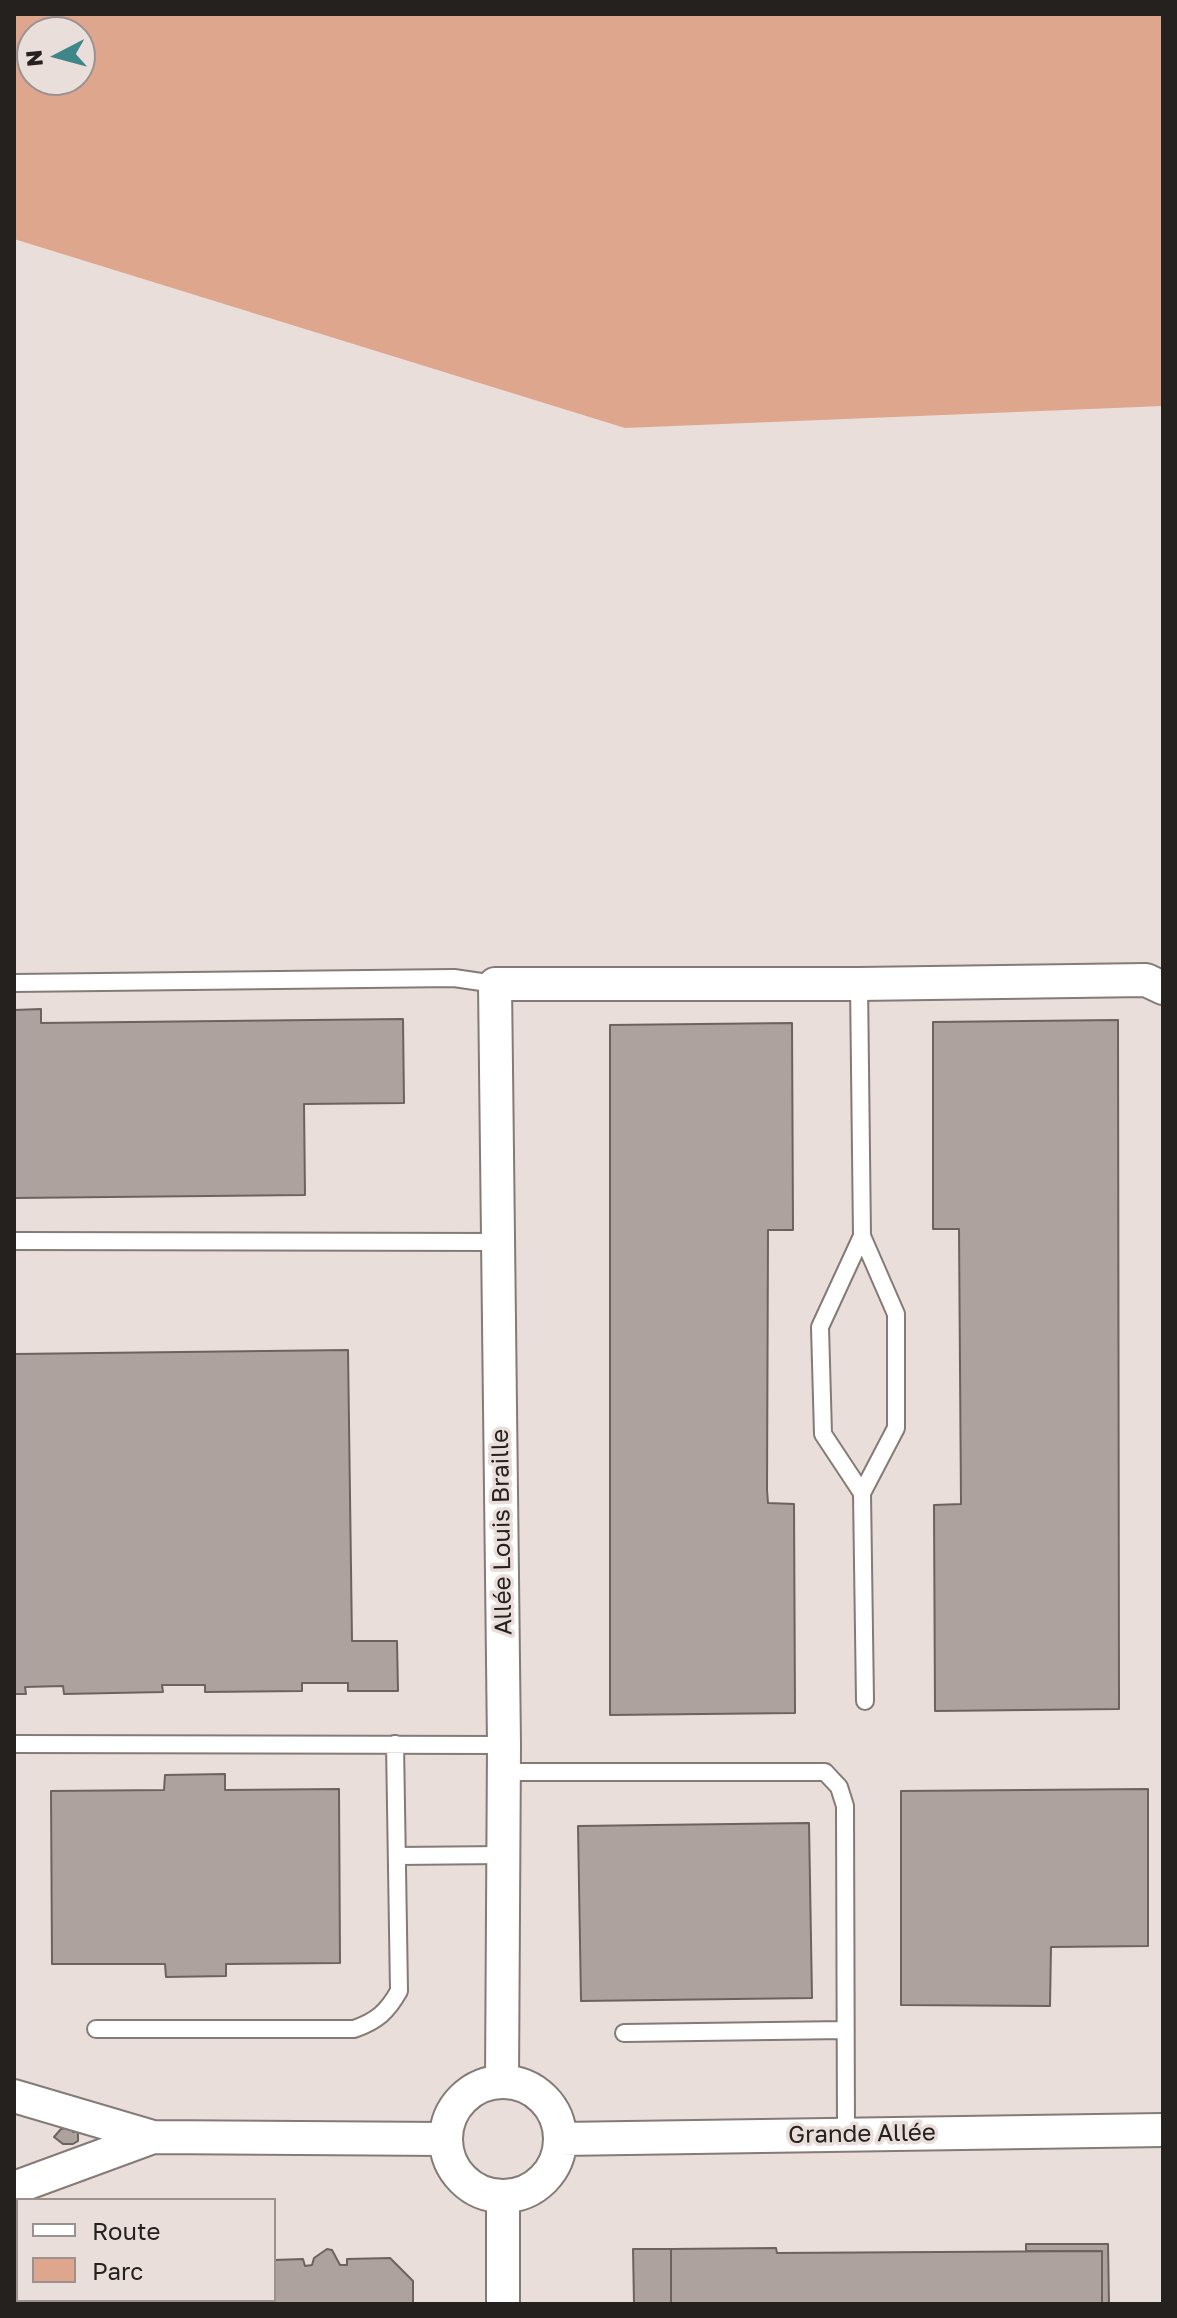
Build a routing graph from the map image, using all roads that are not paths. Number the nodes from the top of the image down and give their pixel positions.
1 (14, 983) edge
2 (495, 984) junction
3 (859, 984) junction
4 (1163, 988) edge
5 (862, 1236) junction
6 (14, 1241) edge
7 (498, 1242) junction
8 (862, 1493) junction
9 (865, 1701) dead end
10 (14, 1744) edge
11 (395, 1744) junction
12 (504, 1758) junction
13 (504, 1855) junction
14 (397, 1856) junction
15 (96, 2029) dead end
16 (845, 2030) junction
17 (624, 2033) dead end
18 (502, 2081) junction
19 (14, 2096) edge
20 (1163, 2130) edge
21 (846, 2134) junction
22 (153, 2137) junction
23 (444, 2139) junction
24 (561, 2139) junction
25 (14, 2188) edge
26 (503, 2197) junction
27 (503, 2304) edge

1 - 2 lane
2 - 3 street
2 - 7 street, Allée Louis Braille
3 - 4 street
3 - 5 lane
5 - 8 lane
5 - 8 lane
6 - 7 lane
7 - 12 street, Allée Louis Braille
8 - 9 lane
10 - 11 lane
11 - 12 lane
11 - 14 lane
12 - 13 street, Allée Louis Braille
12 - 16 lane
13 - 14 lane
13 - 18 street, Allée Louis Braille
14 - 15 lane
16 - 17 lane
16 - 21 lane
18 - 23 street
18 - 24 street
19 - 22 street
20 - 21 street, Grande Allée
21 - 24 street, Grande Allée
22 - 23 street
22 - 25 street
23 - 26 street
24 - 26 street
26 - 27 street

